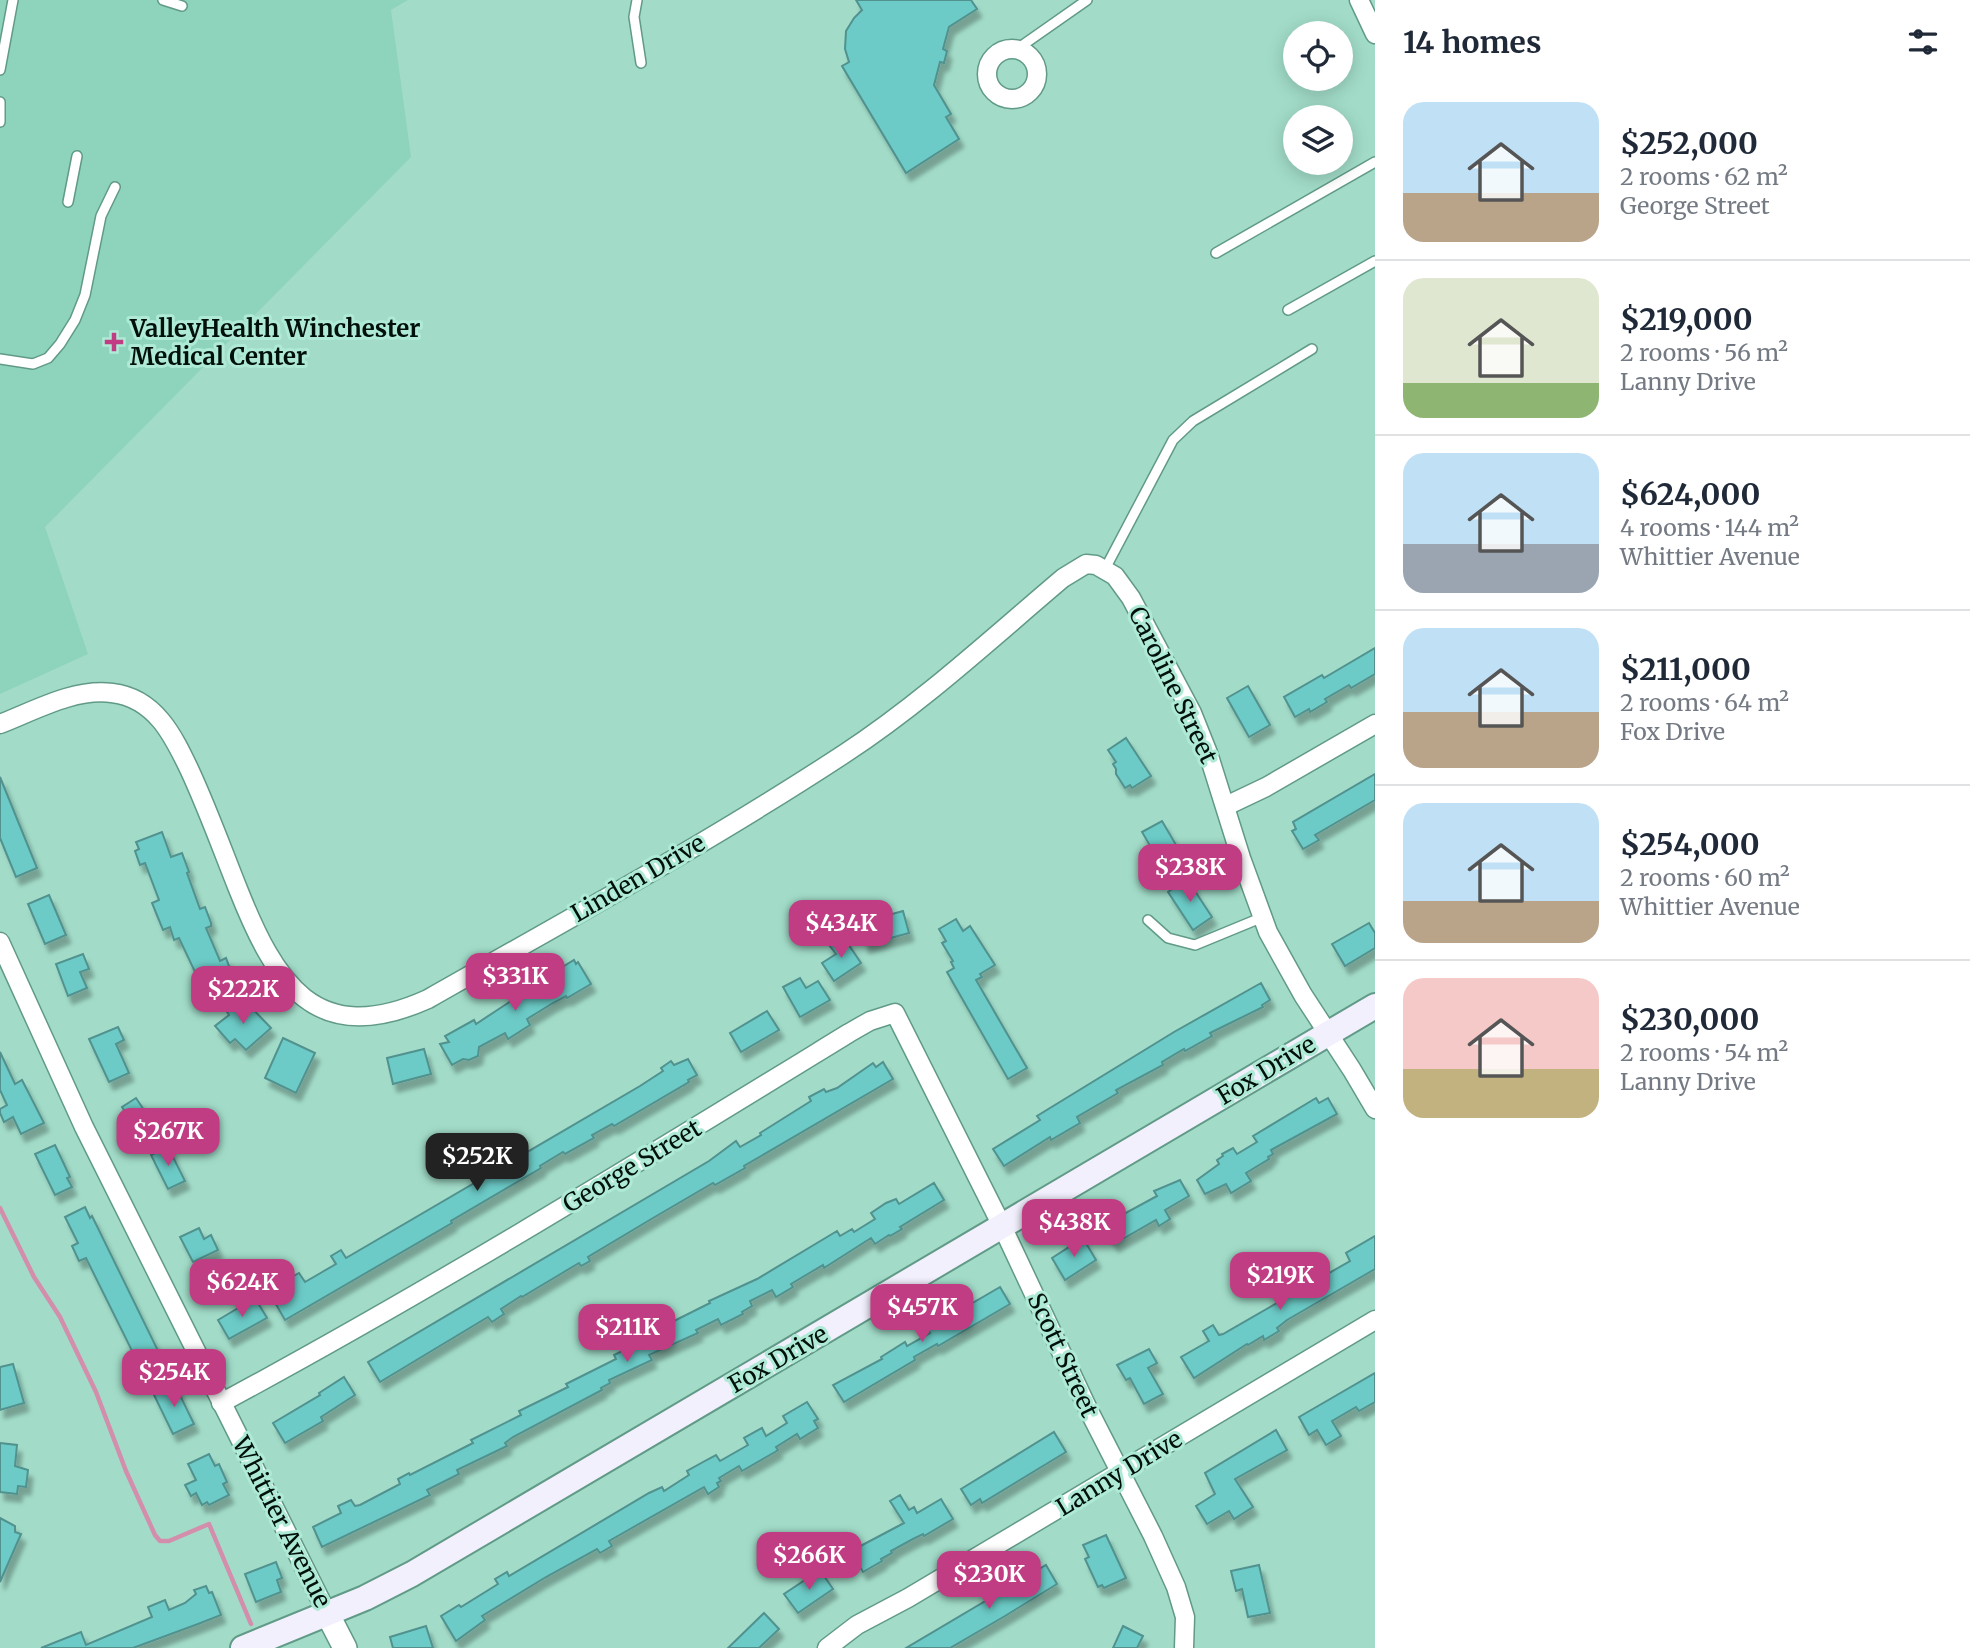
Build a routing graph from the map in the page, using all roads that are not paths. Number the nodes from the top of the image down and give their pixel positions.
1 (13, 0) edge
2 (163, 0) edge
3 (638, 0) edge
4 (1087, 0) edge
5 (1359, 0) edge
6 (182, 6) dead end
7 (1375, 34) edge
8 (1017, 49) dead end
9 (641, 63) dead end
10 (0, 70) edge
11 (0, 102) edge
12 (0, 122) edge
13 (77, 156) dead end
14 (1375, 162) edge
15 (116, 187) dead end
16 (68, 202) dead end
17 (1216, 253) dead end
18 (1375, 261) edge
19 (1288, 310) dead end
20 (1312, 349) dead end
21 (0, 359) edge
22 (1105, 569) junction
23 (0, 724) edge
24 (1375, 724) edge
25 (1226, 806) junction
26 (1263, 917) junction
27 (1148, 920) dead end
28 (0, 942) edge
29 (1375, 1006) edge
30 (895, 1013) joint
31 (1328, 1033) junction
32 (1375, 1110) edge
33 (1002, 1226) junction
34 (1375, 1320) edge
35 (221, 1403) junction
36 (1119, 1472) junction
37 (327, 1613) junction
38 (243, 1648) edge
39 (345, 1648) edge
40 (827, 1648) edge
41 (1184, 1648) edge

1 - 10 lane
2 - 6 lane
3 - 9 lane
4 - 8 lane
5 - 7 street
11 - 12 lane
13 - 16 lane
14 - 17 lane
15 - 21 lane
18 - 19 lane
20 - 22 lane
22 - 23 street, Linden Drive
22 - 25 street, Caroline Street
24 - 25 street
25 - 26 street, Caroline Street
26 - 27 lane
26 - 31 street, Caroline Street
28 - 35 street, Whittier Avenue
29 - 31 main road, Fox Drive
30 - 33 street, Scott Street
30 - 35 street, George Street
31 - 32 street, Caroline Street
31 - 33 main road, Fox Drive
33 - 36 street, Scott Street
33 - 37 main road, Fox Drive
34 - 36 street, Lanny Drive
35 - 37 street, Whittier Avenue
36 - 40 street, Lanny Drive
36 - 41 street, Scott Street
37 - 38 main road, Fox Drive
37 - 39 street, Whittier Avenue

